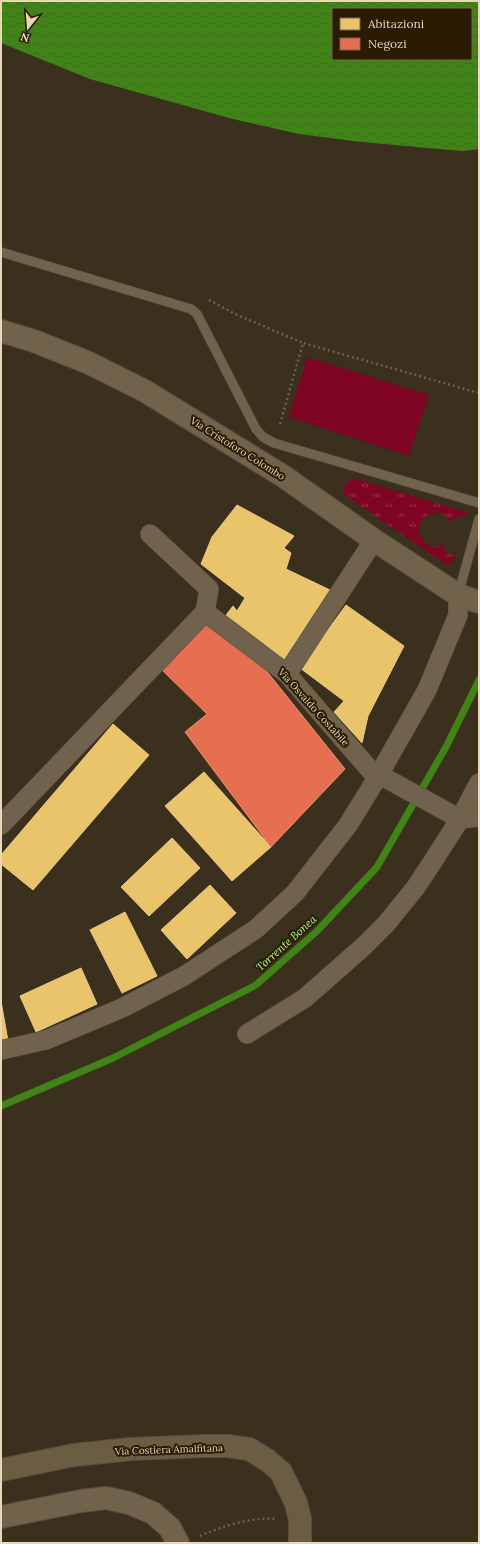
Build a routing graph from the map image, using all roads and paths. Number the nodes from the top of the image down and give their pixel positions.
1 (1, 252) edge
2 (1, 331) edge
3 (479, 393) edge
4 (280, 424) dead end
5 (479, 503) edge
6 (479, 520) edge
7 (150, 534) dead end
8 (374, 540) junction
9 (458, 596) junction
10 (479, 602) edge
11 (205, 612) junction
12 (286, 674) junction
13 (378, 776) junction
14 (479, 783) edge
15 (479, 817) edge
16 (460, 819) junction
17 (1, 825) edge
18 (247, 1034) dead end
19 (1, 1050) edge
20 (1, 1470) edge
21 (1, 1517) edge
22 (300, 1519) junction
23 (188, 1540) edge
24 (300, 1543) edge

1 - 5 lane
2 - 8 street, Via Cristoforo Colombo
3 - 4 path
6 - 9 lane
7 - 11 street
8 - 9 street, Via Cristoforo Colombo
8 - 12 street
9 - 10 street, Via Cristoforo Colombo
9 - 13 street
11 - 12 street, Via Osvaldo Costabile
11 - 17 street
12 - 13 street, Via Osvaldo Costabile
13 - 16 street
13 - 19 street
14 - 16 street
15 - 16 street
16 - 18 street
20 - 22 main road, Via Costiera Amalfitana
21 - 23 street
22 - 23 path
22 - 24 main road, Via Costiera Amalfitana

